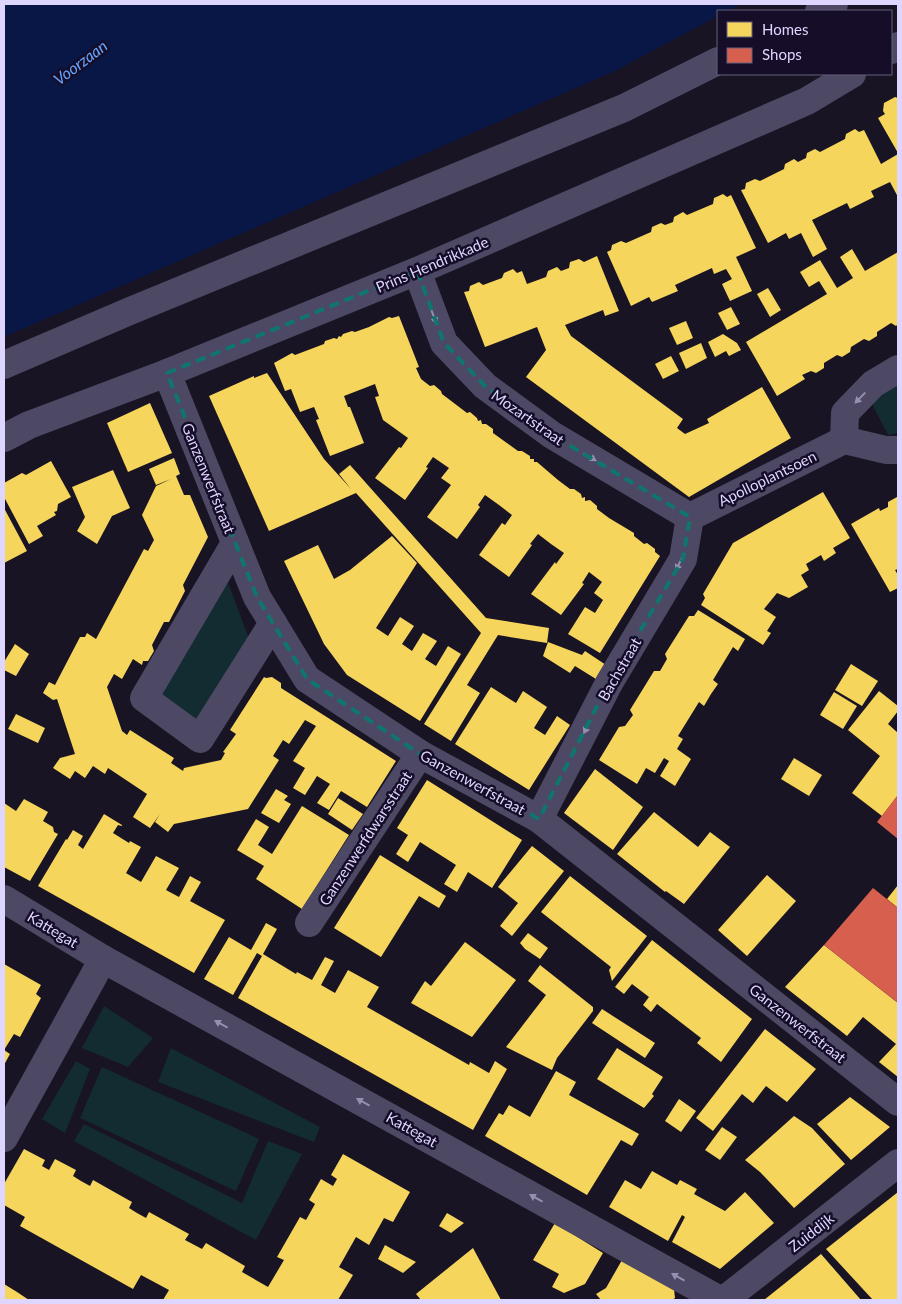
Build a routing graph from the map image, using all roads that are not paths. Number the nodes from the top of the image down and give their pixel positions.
1 (834, 4) edge
2 (821, 10) edge
3 (717, 62) edge
4 (850, 75) edge
5 (416, 271) junction
6 (4, 365) edge
7 (898, 369) edge
8 (167, 373) junction
9 (4, 438) edge
10 (844, 440) junction
11 (898, 450) edge
12 (690, 516) junction
13 (235, 543) junction
14 (273, 623) junction
15 (420, 754) junction
16 (540, 819) junction
17 (4, 899) edge
18 (309, 923) dead end
19 (103, 959) junction
20 (898, 1102) edge
21 (4, 1138) edge
22 (898, 1163) edge
23 (722, 1300) edge

1 - 2 street
3 - 6 street
4 - 5 street, Prins Hendrikkade
5 - 8 street, Prins Hendrikkade
5 -> 12 street, Mozartstraat
7 -> 10 street
8 - 9 street, Prins Hendrikkade
8 - 13 street, Ganzenwerfstraat
10 - 11 street
10 - 12 street, Apolloplantsoen
12 -> 16 street, Bachstraat
13 - 14 street, Ganzenwerfstraat
13 - 14 street
14 - 15 street, Ganzenwerfstraat
15 - 16 street, Ganzenwerfstraat
15 - 18 street, Ganzenwerfdwarsstraat
16 - 20 street, Ganzenwerfstraat
17 - 19 street, Kattegat
19 - 21 street
23 -> 19 street, Kattegat
22 - 23 street, Zuiddijk

